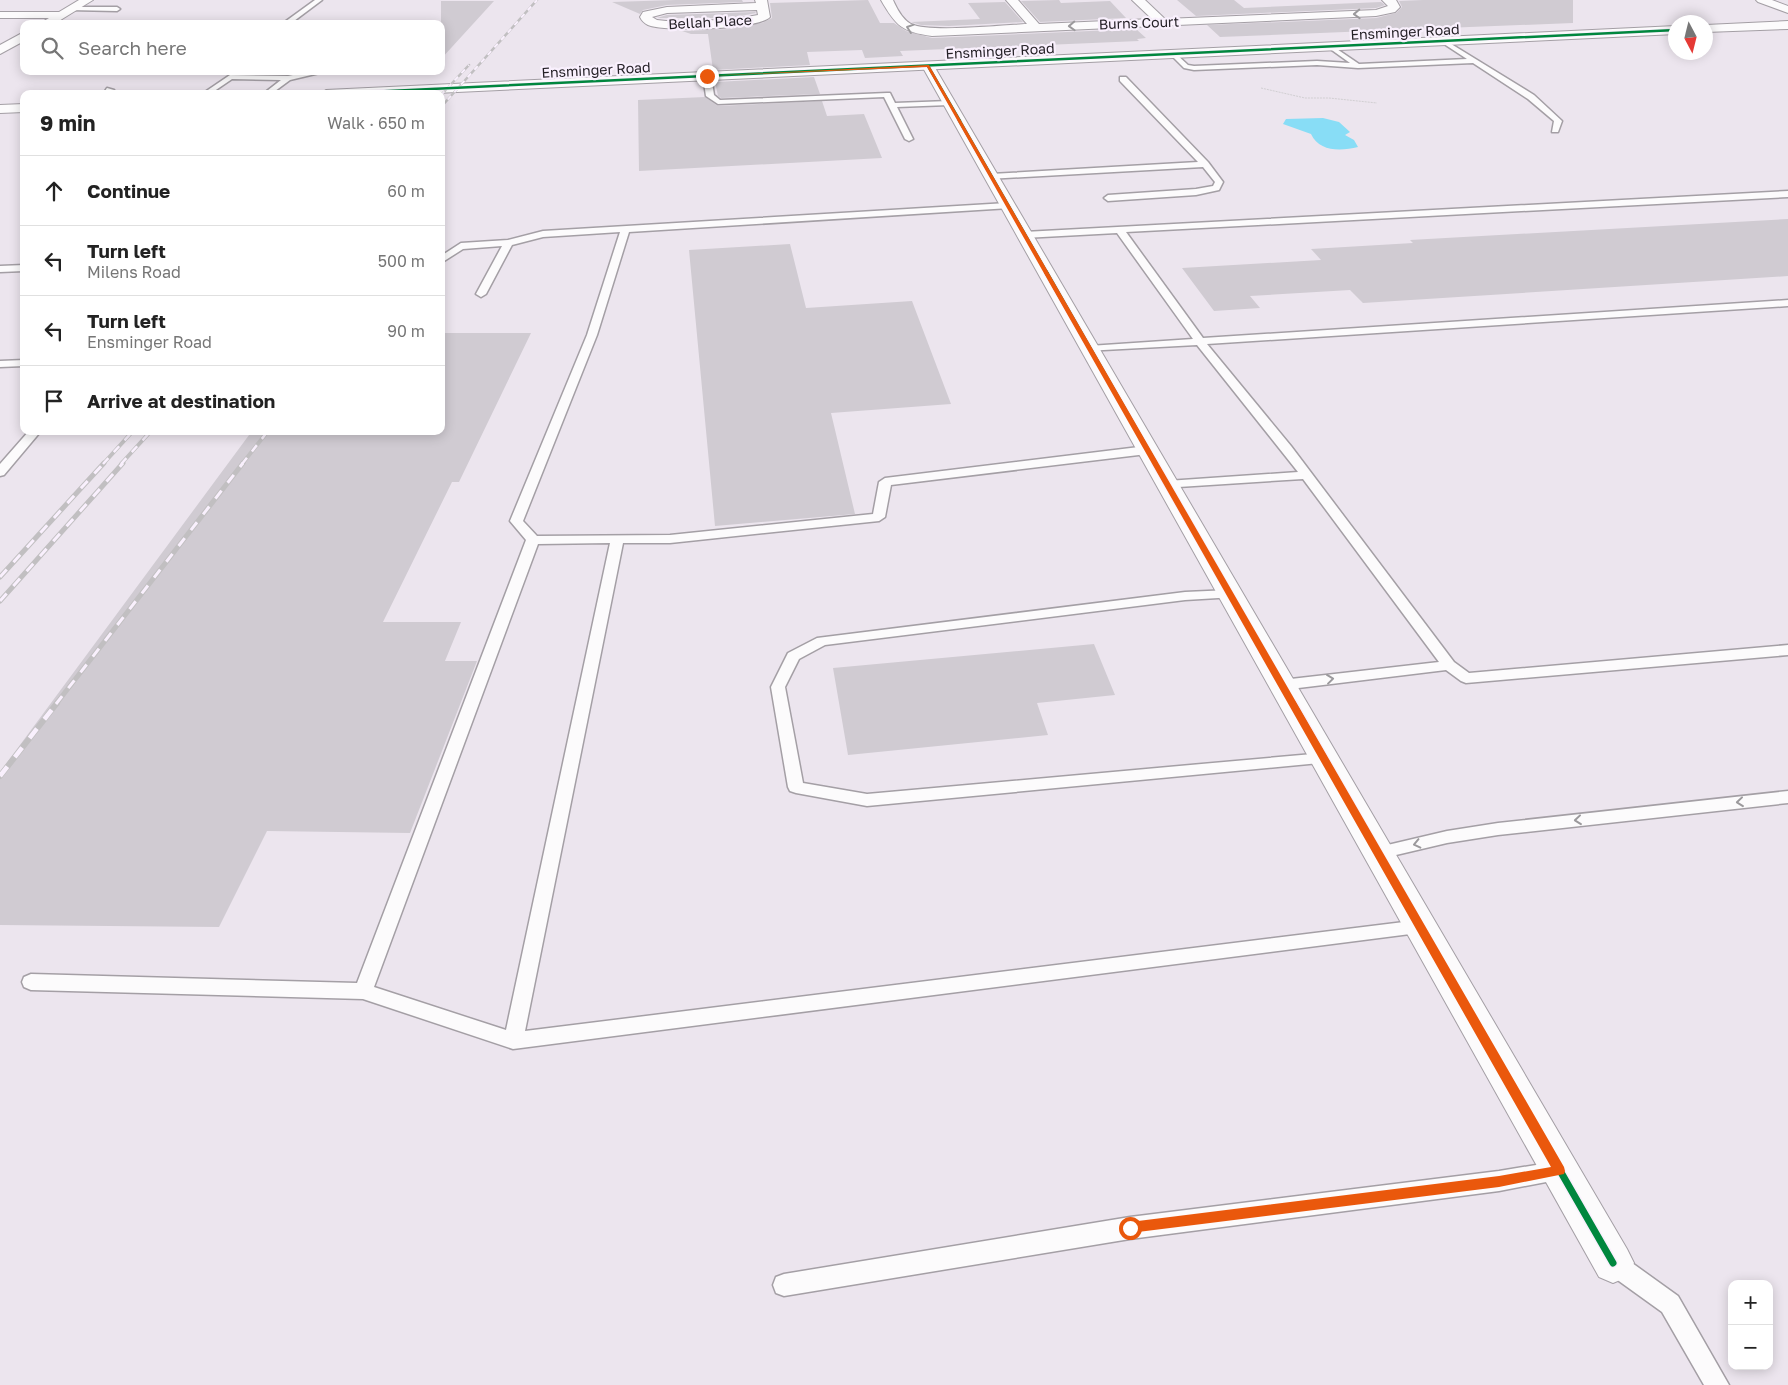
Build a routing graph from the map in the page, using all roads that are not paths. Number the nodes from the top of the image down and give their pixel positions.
1 (87, 0) edge
2 (319, 0) edge
3 (887, 0) edge
4 (1012, 0) edge
5 (1138, 0) edge
6 (1388, 0) edge
7 (1762, 0) edge
8 (762, 3) edge
9 (1270, 6) dead end
10 (72, 9) junction
11 (117, 9) dead end
12 (1788, 10) edge
13 (0, 15) edge
14 (60, 15) junction
15 (1286, 17) junction
16 (52, 20) edge
17 (291, 20) edge
18 (1162, 22) junction
19 (1788, 25) edge
20 (1035, 28) junction
21 (1713, 29) edge
22 (1668, 30) edge
23 (20, 38) edge
24 (1442, 41) junction
25 (1331, 47) junction
26 (0, 50) edge
27 (1172, 54) junction
28 (1474, 61) junction
29 (928, 66) junction
30 (1358, 66) junction
31 (230, 75) edge
32 (245, 75) edge
33 (304, 75) edge
34 (707, 76) junction
35 (288, 78) junction
36 (1123, 79) dead end
37 (209, 90) edge
38 (272, 90) edge
39 (411, 90) edge
40 (949, 103) junction
41 (892, 105) junction
42 (20, 108) edge
43 (0, 110) edge
44 (1555, 130) dead end
45 (909, 139) dead end
46 (1205, 164) junction
47 (991, 177) junction
48 (1788, 194) edge
49 (1108, 198) dead end
50 (1007, 206) junction
51 (625, 230) junction
52 (1120, 230) junction
53 (1024, 235) junction
54 (508, 244) junction
55 (445, 257) edge
56 (20, 268) edge
57 (0, 269) edge
58 (481, 294) dead end
59 (1788, 303) edge
60 (1200, 342) junction
61 (1089, 349) junction
62 (20, 363) edge
63 (0, 364) edge
64 (32, 435) edge
65 (1147, 450) junction
66 (0, 472) edge
67 (1305, 475) junction
68 (1167, 485) junction
69 (533, 540) junction
70 (617, 540) junction
71 (1230, 594) junction
72 (1788, 650) edge
73 (1449, 665) junction
74 (1282, 685) junction
75 (1324, 758) junction
76 (1788, 797) edge
77 (1378, 853) junction
78 (1420, 927) junction
79 (31, 982) dead end
80 (363, 990) junction
81 (513, 1041) junction
82 (1560, 1171) junction
83 (1613, 1264) joint
84 (784, 1285) dead end
85 (1717, 1385) edge

1 - 10 street
2 - 17 lane
20 -> 3 street, Burns Court
4 - 20 street
5 - 18 street
6 -> 15 street, Burns Court
7 - 12 street
8 - 8 street, Bellah Place
9 - 15 street
10 - 11 lane
10 - 14 street
13 - 14 street
14 - 16 street
15 - 18 street, Burns Court
18 -> 20 street, Burns Court
19 - 21 street
22 - 24 street, Ensminger Road
23 - 26 street
24 - 25 street, Ensminger Road
24 - 28 lane
25 - 27 street, Ensminger Road
25 - 30 lane
27 - 29 street, Ensminger Road
27 - 30 lane
28 - 30 lane
28 - 44 lane
29 - 34 street, Ensminger Road
29 - 40 street
31 - 37 lane
32 - 35 lane
33 - 35 lane
34 - 39 street, Ensminger Road
34 - 41 lane
35 - 38 lane
36 - 46 lane
40 - 41 lane
40 - 47 street
41 - 45 lane
42 - 43 street
46 - 47 lane
46 - 49 lane
47 - 50 street
48 - 52 lane
50 - 51 lane
50 - 53 street
51 - 54 lane
51 - 69 lane
52 - 53 lane
52 - 60 lane
53 - 61 street
54 - 55 lane
54 - 58 lane
56 - 57 lane
59 - 60 lane
60 - 61 lane
60 - 67 lane
61 - 65 street
62 - 63 lane
64 - 66 lane
65 - 68 street
65 - 70 lane
67 - 68 lane
67 - 73 lane
68 - 71 street
69 - 70 lane
69 - 80 lane
70 - 81 lane
71 - 74 street
71 - 75 lane
72 - 73 lane
74 -> 73 lane
74 - 75 street
75 - 77 street
76 -> 77 lane
77 - 78 street
78 - 81 lane
78 - 82 street
79 - 80 lane
80 - 81 lane
82 - 83 street
82 - 84 lane
83 - 85 lane

